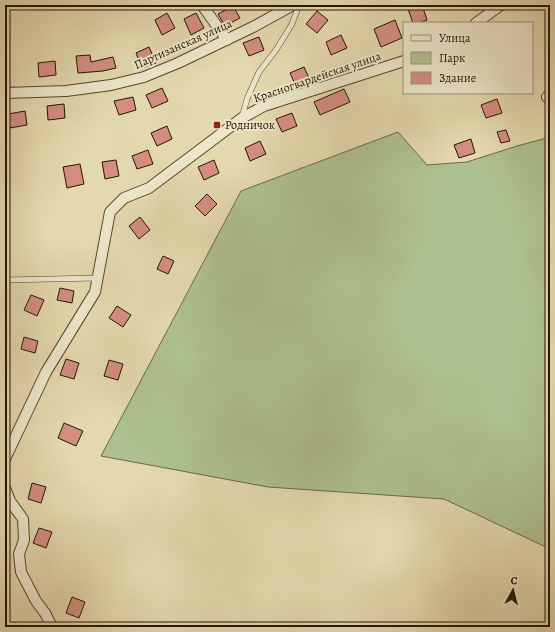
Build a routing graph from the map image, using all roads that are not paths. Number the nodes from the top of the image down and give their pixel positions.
1 (202, 5) edge
2 (294, 5) edge
3 (299, 5) edge
4 (501, 5) edge
5 (477, 22) edge
6 (227, 40) junction
7 (403, 61) edge
8 (5, 93) edge
9 (242, 118) junction
10 (97, 278) junction
11 (5, 280) edge
12 (5, 459) edge
13 (5, 488) edge
14 (52, 627) edge

1 - 6 street
2 - 6 street, Партизанская улица
3 - 9 lane
4 - 5 street
6 - 8 street, Партизанская улица
7 - 9 street, Красногвардейская улица
9 - 10 street, Красногвардейская улица
10 - 11 lane
10 - 12 street, Красногвардейская улица
13 - 14 street

